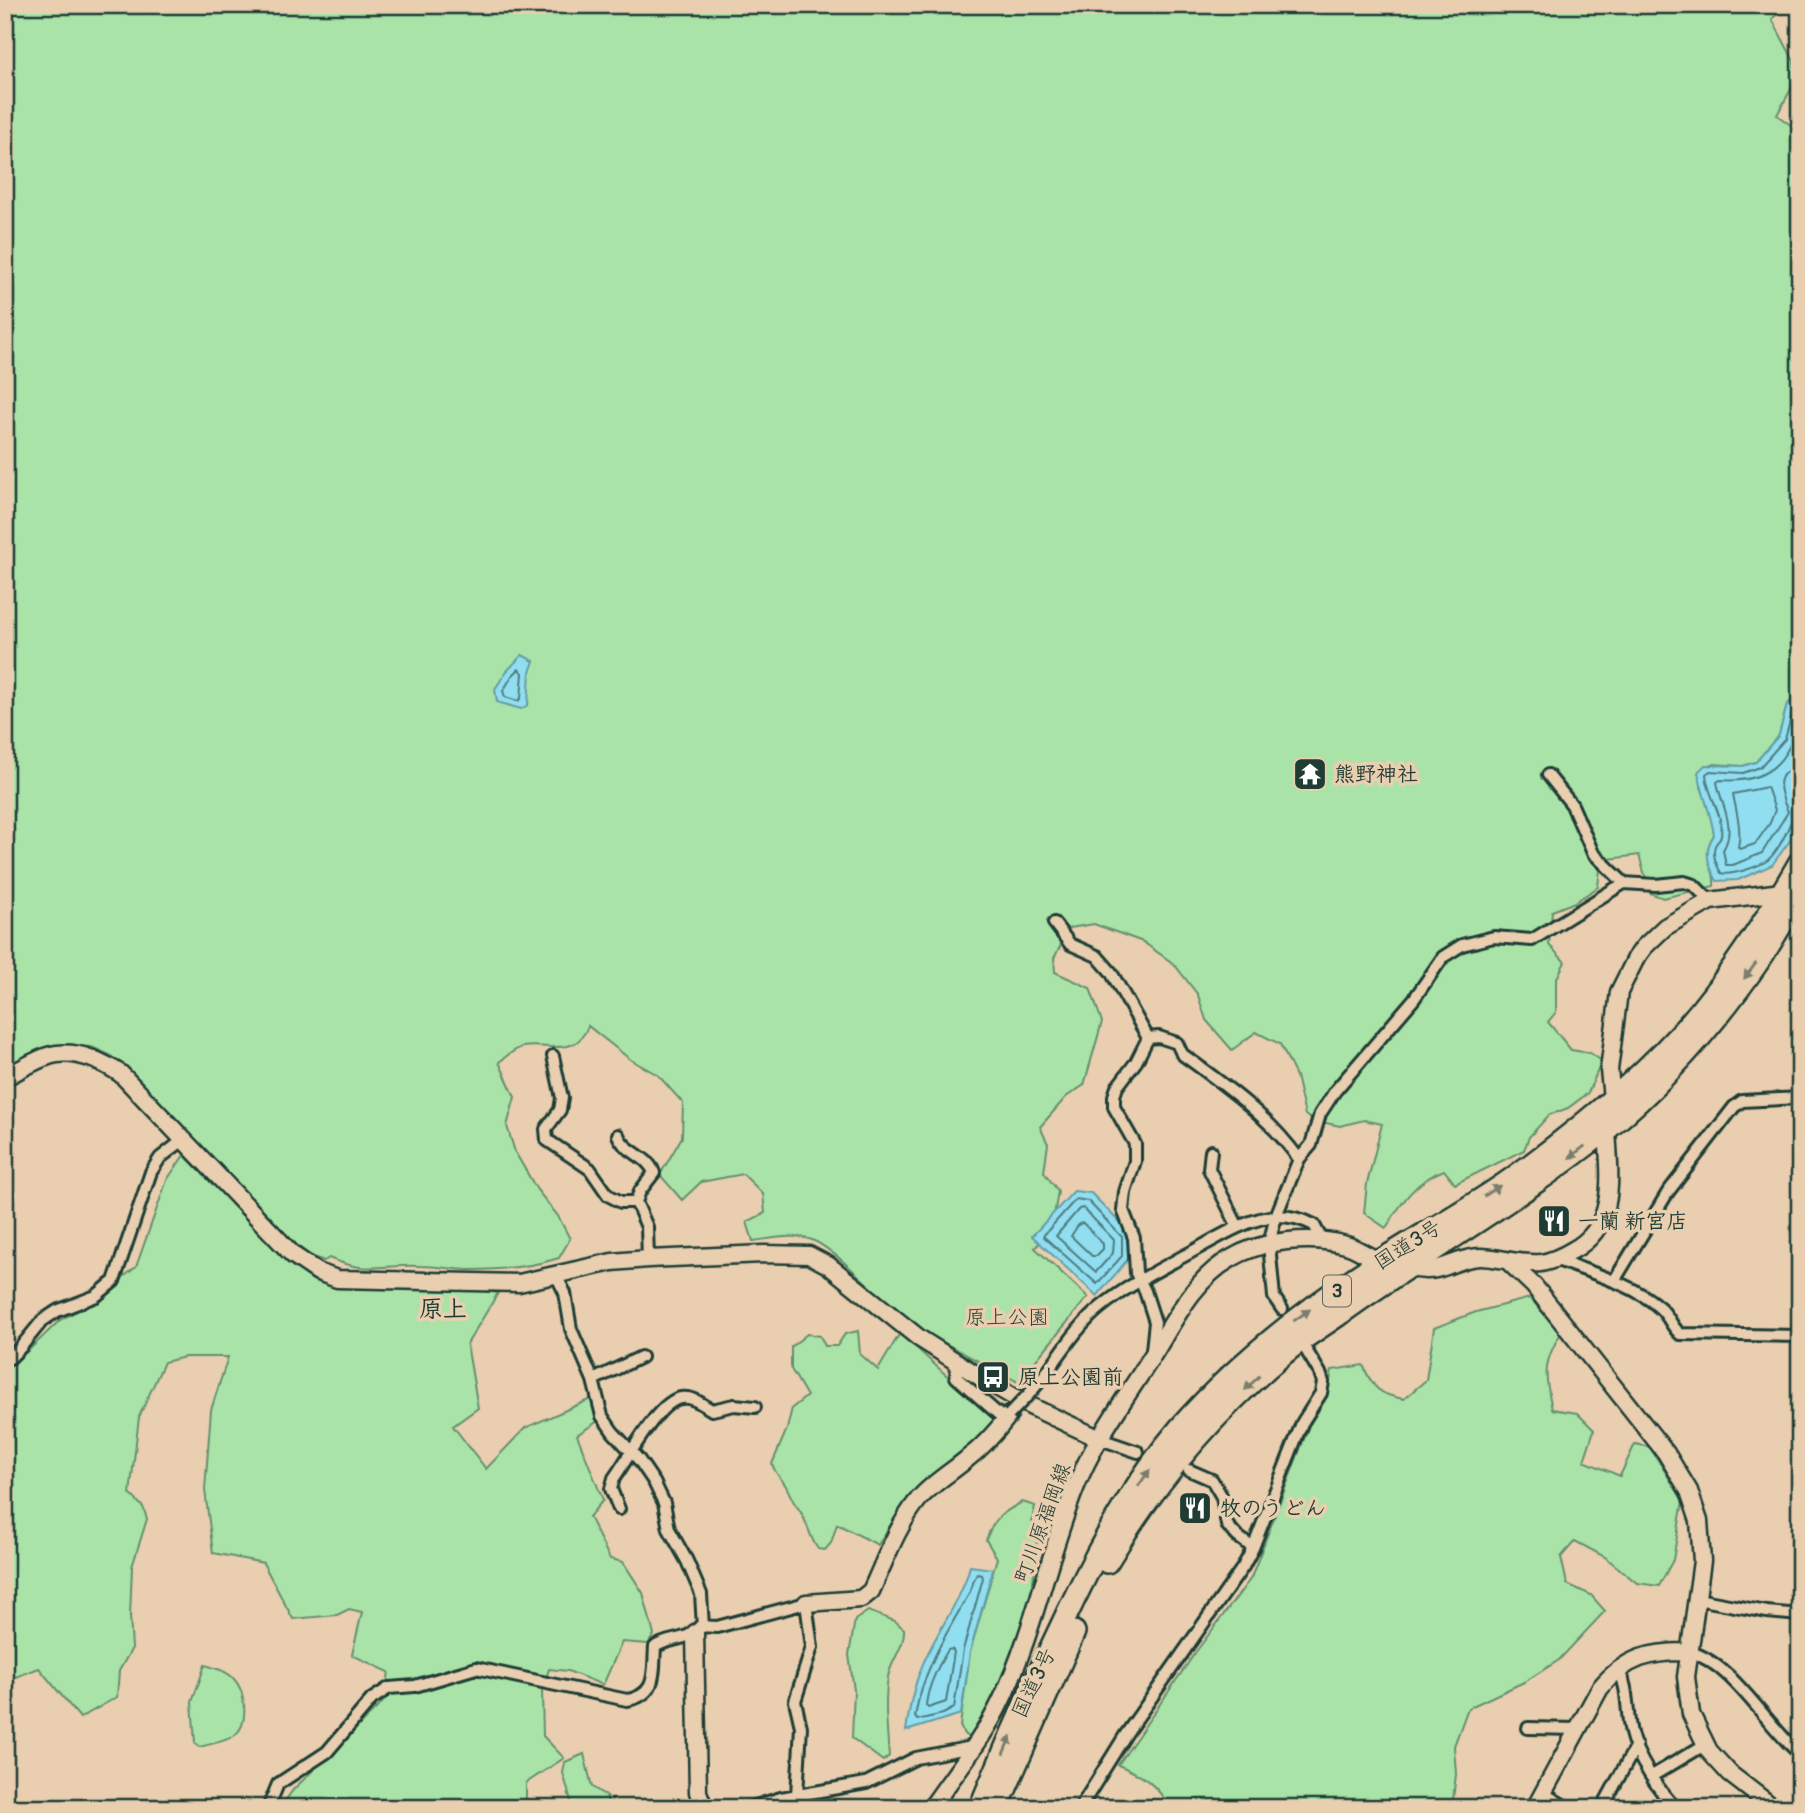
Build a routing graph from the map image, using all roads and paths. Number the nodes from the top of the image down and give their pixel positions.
1 (1548, 775) dead end
2 (1800, 862) edge
3 (1624, 883) junction
4 (1791, 892) edge
5 (1710, 901) junction
6 (1054, 923) dead end
7 (1147, 1038) junction
8 (553, 1056) dead end
9 (5, 1077) edge
10 (1612, 1098) junction
11 (1800, 1098) edge
12 (1607, 1129) junction
13 (618, 1135) dead end
14 (183, 1139) junction
15 (1211, 1151) dead end
16 (1299, 1159) junction
17 (636, 1202) junction
18 (1276, 1216) junction
19 (1238, 1227) junction
20 (1322, 1240) junction
21 (1269, 1244) junction
22 (648, 1259) junction
23 (1555, 1259) junction
24 (1380, 1261) junction
25 (1510, 1262) junction
26 (1409, 1266) junction
27 (556, 1275) junction
28 (1139, 1280) junction
29 (1614, 1280) junction
30 (1282, 1309) dead end
31 (1800, 1336) edge
32 (1306, 1350) dead end
33 (641, 1357) dead end
34 (5, 1359) edge
35 (1151, 1359) junction
36 (957, 1362) junction
37 (593, 1380) junction
38 (755, 1407) dead end
39 (1007, 1417) junction
40 (1100, 1439) junction
41 (1139, 1452) dead end
42 (632, 1453) junction
43 (1189, 1469) dead end
44 (619, 1509) dead end
45 (1253, 1548) junction
46 (1697, 1599) junction
47 (806, 1603) junction
48 (1800, 1615) edge
49 (699, 1630) junction
50 (1690, 1652) junction
51 (1619, 1669) junction
52 (1528, 1728) dead end
53 (1578, 1729) junction
54 (1706, 1744) junction
55 (1636, 1746) junction
56 (972, 1747) junction
57 (1800, 1754) edge
58 (1652, 1776) junction
59 (797, 1795) junction
60 (1539, 1801) edge
61 (268, 1808) edge
62 (704, 1808) edge
63 (749, 1808) edge
64 (800, 1808) edge
65 (930, 1808) edge
66 (980, 1808) edge
67 (997, 1808) edge
68 (1080, 1808) edge
69 (1568, 1808) edge
70 (1602, 1808) edge
71 (1676, 1808) edge
72 (1774, 1808) edge

1 - 3 street
2 - 4 highway, 国道3号 / 3
3 - 5 street
3 - 16 street
4 - 5 street
4 - 10 highway, 国道3号 / 3
4 -> 12 highway, 国道3号 / 3
5 - 10 street
6 - 7 street
7 - 16 street
7 - 28 street
8 - 17 street
9 - 14 street
24 -> 10 highway, 国道3号 / 3
11 - 29 street
12 - 23 street, 町川原福岡線
12 -> 26 highway, 国道3号 / 3
13 - 17 street
14 - 27 street
14 - 34 street
15 - 19 street
16 - 18 street
17 - 22 street
18 - 19 street
18 - 20 street
18 - 21 street
19 - 28 street
20 - 21 street, 町川原福岡線
20 - 24 street, 町川原福岡線
21 - 30 street
21 - 35 street, 町川原福岡線
22 - 27 street
22 - 36 street
23 - 25 street, 町川原福岡線
23 - 29 street
24 - 26 street, 町川原福岡線
66 -> 24 highway, 国道3号 / 3
25 - 26 street, 町川原福岡線
25 - 46 street
26 -> 67 highway, 国道3号 / 3
27 - 37 street
28 - 35 street
28 - 39 street, bridge
29 - 31 street
32 - 45 street
33 - 37 street
35 - 40 street, 町川原福岡線
36 - 39 street
36 - 40 street
37 - 42 street
38 - 42 street
39 - 47 street
40 - 41 street
40 - 56 street, 町川原福岡線
42 - 44 street
42 - 49 street
43 - 45 street
45 - 68 street
46 - 48 street
46 - 50 street
47 - 49 street
47 - 59 street
49 - 61 street
49 - 62 street
50 - 51 street
50 - 54 street
50 - 57 street
51 - 53 street
51 - 55 street
52 - 53 street
53 - 60 street
54 - 58 street
54 - 72 street
55 - 58 street
55 - 70 street
56 - 59 street
56 - 65 street, 町川原福岡線
58 - 71 street
59 - 63 street
59 - 64 street
60 - 69 street

